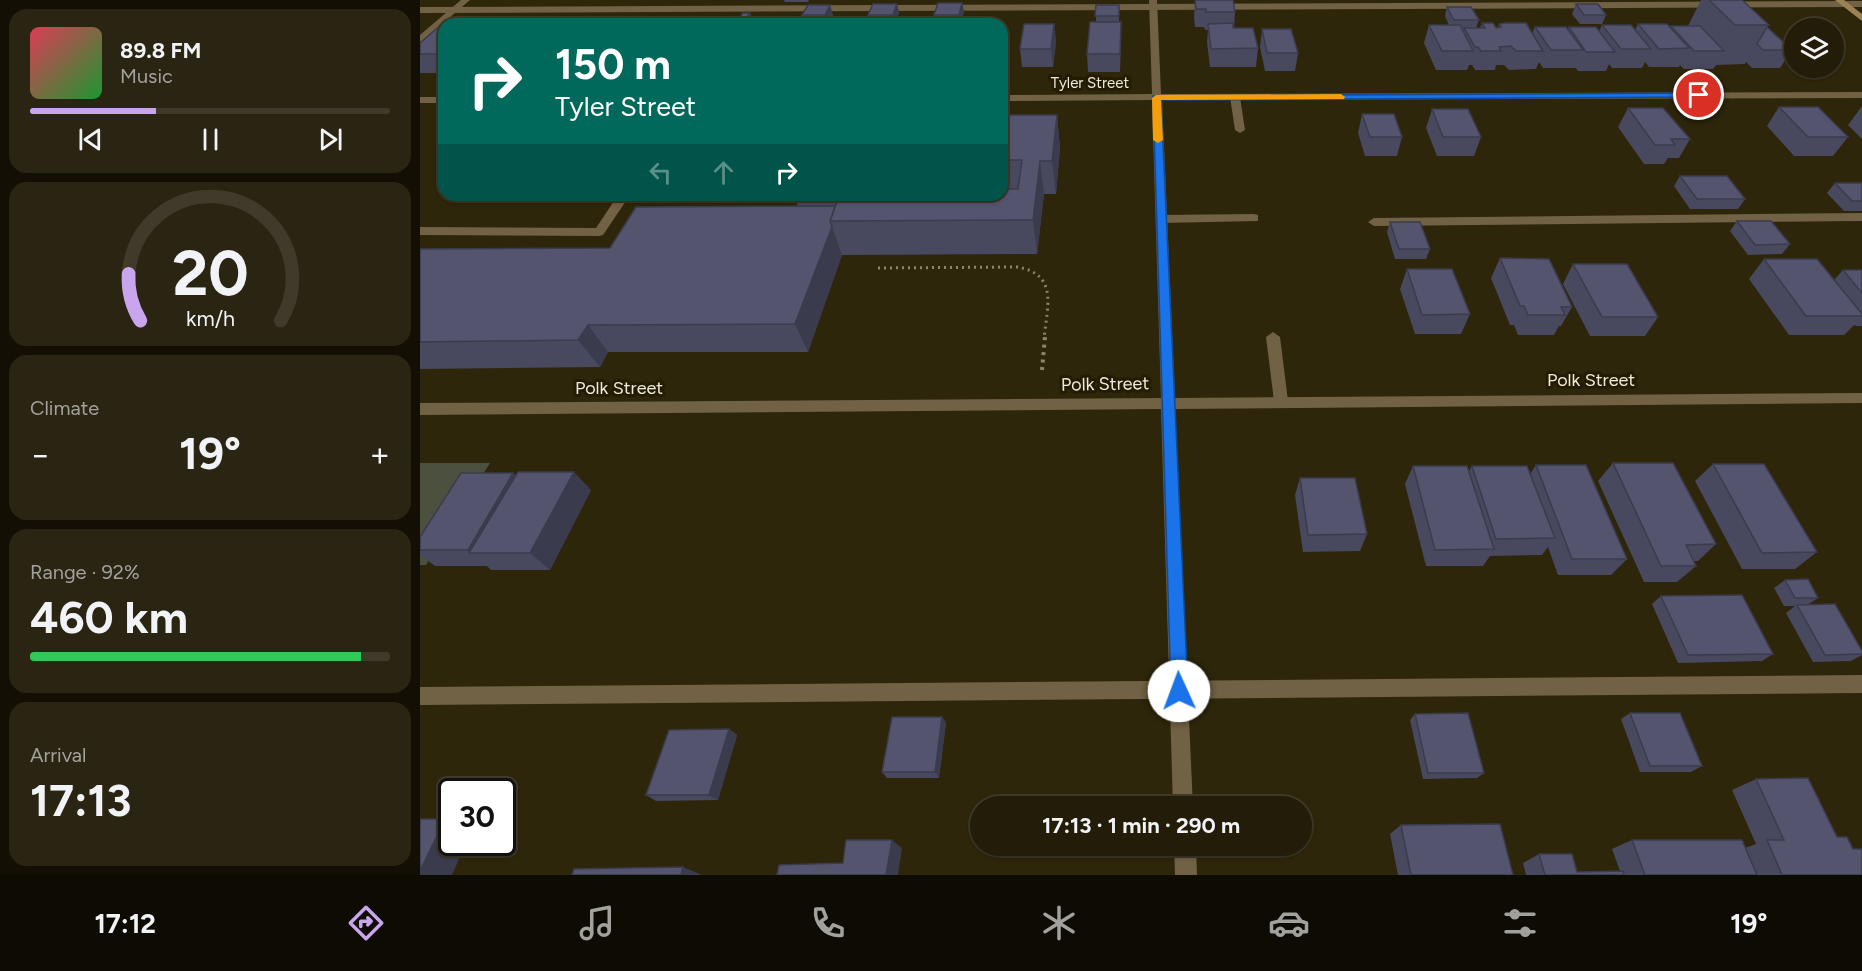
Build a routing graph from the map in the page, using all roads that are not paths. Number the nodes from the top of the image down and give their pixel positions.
1 (466, 0) edge
2 (1841, 2) edge
3 (1153, 3) edge
4 (1862, 4) edge
5 (420, 10) edge
6 (455, 10) junction
7 (446, 18) edge
8 (1862, 18) edge
9 (438, 25) edge
10 (420, 40) edge
11 (1862, 94) edge
12 (1235, 97) junction
13 (1008, 98) edge
14 (1156, 98) junction
15 (420, 100) edge
16 (438, 100) edge
17 (1240, 129) dead end
18 (620, 201) edge
19 (1862, 217) edge
20 (1254, 218) dead end
21 (1161, 219) junction
22 (1374, 222) dead end
23 (420, 231) edge
24 (1273, 337) dead end
25 (1862, 398) edge
26 (1281, 401) junction
27 (1168, 403) junction
28 (420, 409) edge
29 (1862, 684) edge
30 (1179, 691) junction
31 (420, 696) edge
32 (1184, 796) edge
33 (1185, 856) edge
34 (1186, 875) edge

1 - 6 street
2 - 3 street
2 - 4 street
2 - 8 street
3 - 6 street
3 - 14 street
5 - 6 street
6 - 7 street
9 - 10 street
11 - 12 street, Tyler Street
12 - 14 street, Tyler Street
12 - 17 street
13 - 14 street, Tyler Street
14 - 21 street
15 - 16 street
18 - 23 street
19 - 22 street
20 - 21 street
21 - 27 street
24 - 26 street
25 - 26 street, Polk Street
26 - 27 street, Polk Street
27 - 28 street, Polk Street
27 - 30 street
29 - 30 street
30 - 31 street
30 - 32 street
33 - 34 street

